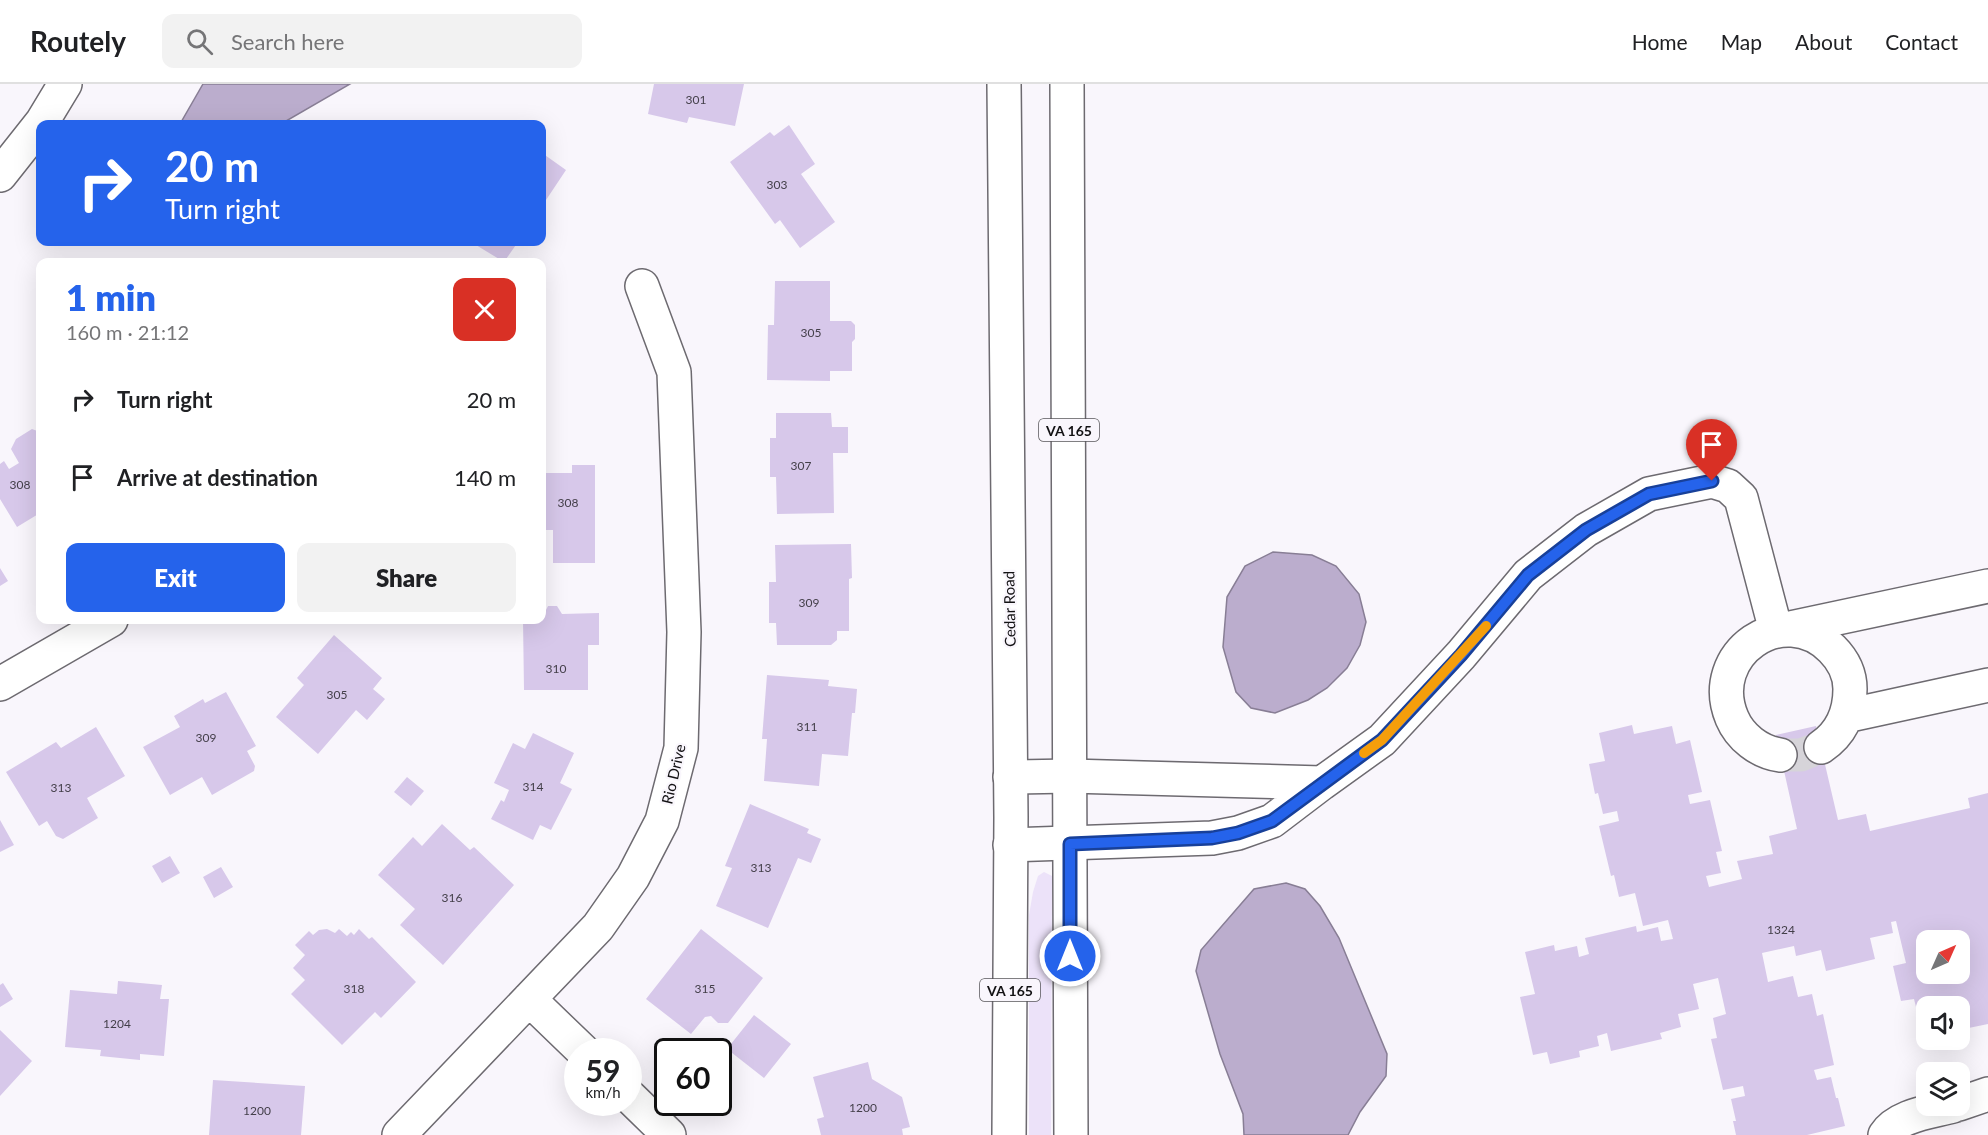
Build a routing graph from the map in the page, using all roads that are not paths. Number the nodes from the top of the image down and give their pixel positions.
1 (65, 84) edge
2 (1004, 84) edge
3 (1067, 84) edge
4 (43, 120) edge
5 (36, 130) edge
6 (0, 175) edge
7 (642, 286) dead end
8 (1988, 586) edge
9 (104, 624) edge
10 (1776, 631) junction
11 (0, 684) edge
12 (1988, 684) edge
13 (1846, 716) junction
14 (1821, 747) tunnel mouth
15 (1780, 755) tunnel mouth
16 (1070, 776) junction
17 (1010, 777) junction
18 (1322, 783) junction
19 (1070, 844) junction
20 (1010, 845) junction
21 (529, 999) junction
22 (569, 1038) edge
23 (1988, 1094) edge
24 (1970, 1100) edge
25 (642, 1109) edge
26 (1916, 1116) edge
27 (399, 1135) edge
28 (669, 1135) edge
29 (1009, 1135) edge
30 (1071, 1135) edge
31 (1885, 1135) edge

1 - 4 main road
2 - 17 main road, Cedar Road / VA 165
3 - 16 main road, VA 165
5 - 6 main road
7 - 21 main road, Rio Drive
8 - 10 main road
9 - 11 main road
10 - 13 main road
10 - 15 main road
10 - 18 main road
12 - 13 main road
13 - 14 main road
16 - 17 main road
16 - 18 main road
16 - 19 main road, VA 165
17 - 20 main road, Cedar Road / VA 165
18 - 19 main road
19 - 20 main road
19 - 30 main road, VA 165
20 - 29 main road, Cedar Road / VA 165
21 - 22 main road
21 - 27 main road, Rio Drive
23 - 24 main road
25 - 28 main road
26 - 31 main road

